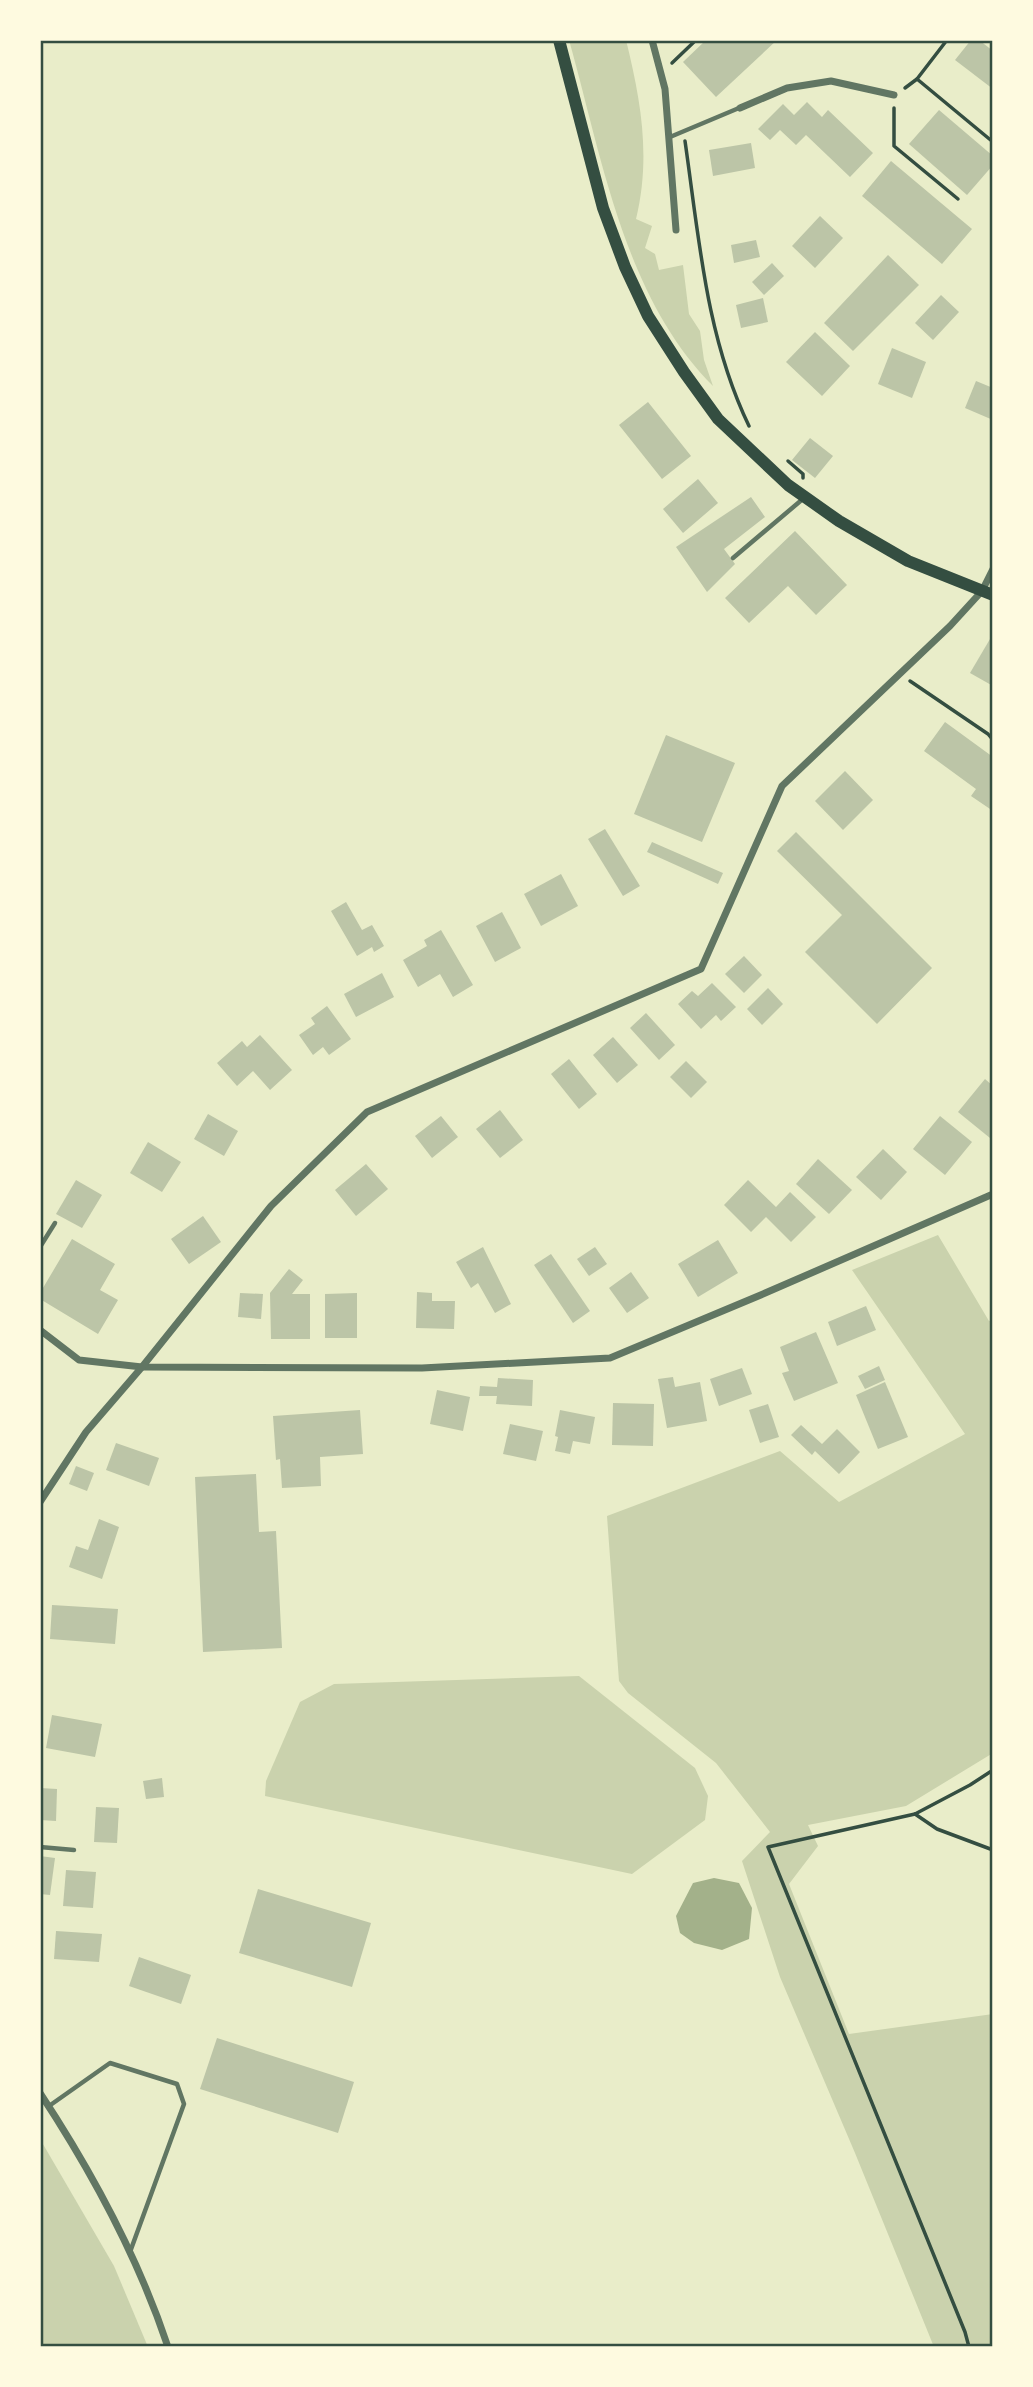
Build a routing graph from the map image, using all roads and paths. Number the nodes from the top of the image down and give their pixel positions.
1 (559, 40) edge
2 (652, 40) edge
3 (696, 40) edge
4 (947, 40) edge
5 (667, 52) dead end
6 (917, 79) junction
7 (894, 95) junction
8 (740, 107) joint
9 (683, 131) junction
10 (670, 137) junction
11 (993, 142) edge
12 (958, 199) dead end
13 (676, 230) dead end
14 (751, 430) dead end
15 (782, 456) dead end
16 (804, 498) junction
17 (733, 558) dead end
18 (993, 569) edge
19 (988, 593) edge
20 (900, 674) junction
21 (993, 740) edge
22 (993, 1194) edge
23 (55, 1223) dead end
24 (40, 1247) edge
25 (40, 1330) edge
26 (142, 1367) junction
27 (40, 1502) edge
28 (993, 1770) edge
29 (915, 1814) junction
30 (40, 1847) edge
31 (74, 1850) dead end
32 (993, 1850) edge
33 (40, 2093) edge
34 (49, 2106) junction
35 (130, 2254) junction
36 (168, 2347) edge
37 (969, 2347) edge

1 - 16 main road
2 - 10 street
3 - 5 path
4 - 6 path
6 - 7 path
6 - 11 path
7 - 8 street
7 - 12 path
8 - 9 lane
9 - 10 lane
9 - 14 path
10 - 13 street
15 - 16 path
16 - 17 lane
16 - 19 main road
18 - 19 street
19 - 20 street
20 - 21 path
20 - 26 street
22 - 26 street
23 - 24 lane
25 - 26 street
26 - 27 street
28 - 29 path
29 - 32 path
29 - 37 path
30 - 31 lane
33 - 34 street
34 - 35 street
34 - 35 lane
35 - 36 street

